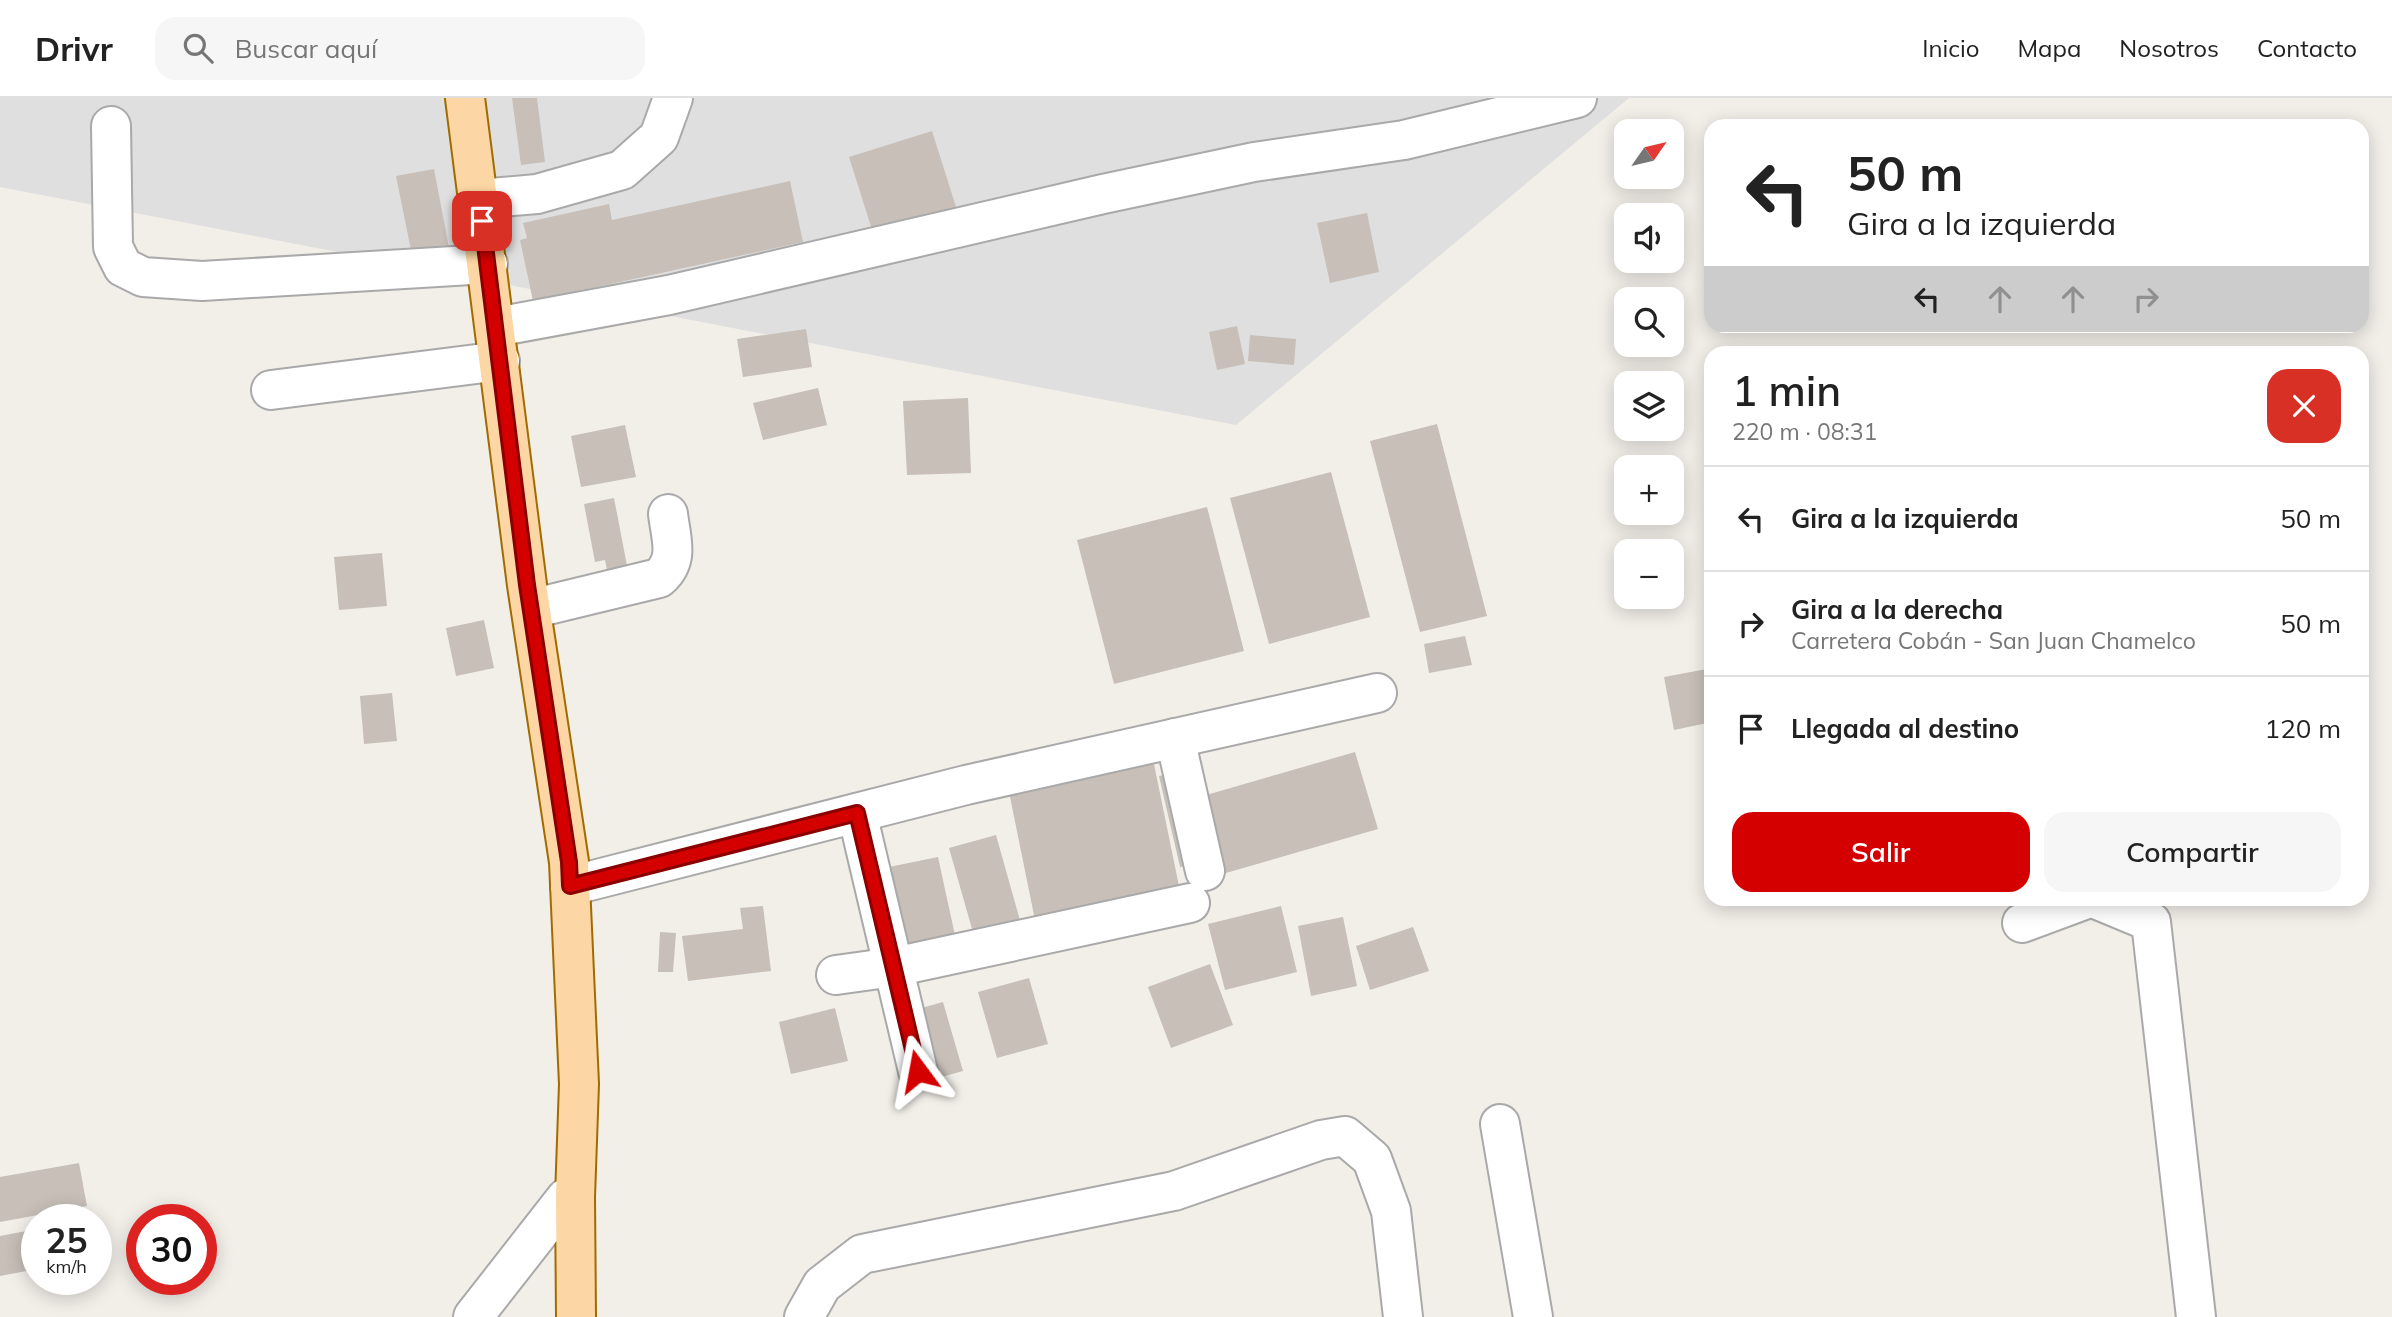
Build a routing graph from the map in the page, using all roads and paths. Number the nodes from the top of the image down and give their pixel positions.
1 (466, 98) edge
2 (673, 98) edge
3 (1577, 98) edge
4 (111, 126) dead end
5 (479, 199) junction
6 (488, 264) junction
7 (498, 344) junction
8 (271, 390) dead end
9 (668, 514) dead end
10 (531, 609) junction
11 (1377, 693) dead end
12 (1175, 738) junction
13 (857, 813) junction
14 (570, 886) junction
15 (2068, 906) edge
16 (2112, 906) edge
17 (2022, 923) dead end
18 (894, 967) junction
19 (836, 975) dead end
20 (918, 1071) dead end
21 (1500, 1124) dead end
22 (575, 1197) junction
23 (473, 1317) edge
24 (576, 1317) edge
25 (804, 1317) edge
26 (1403, 1317) edge
27 (1533, 1317) edge
28 (2196, 1317) edge

1 - 5 main road
2 - 5 street
3 - 7 street
4 - 6 street
5 - 6 main road
6 - 7 main road
7 - 8 street
7 - 10 main road
9 - 10 street
10 - 14 main road
11 - 12 street
12 - 13 street
12 - 18 street
13 - 14 street
13 - 18 street
14 - 22 main road
15 - 17 street
16 - 28 street
18 - 19 street
18 - 20 street
21 - 27 street
22 - 23 street
22 - 24 main road
25 - 26 street

